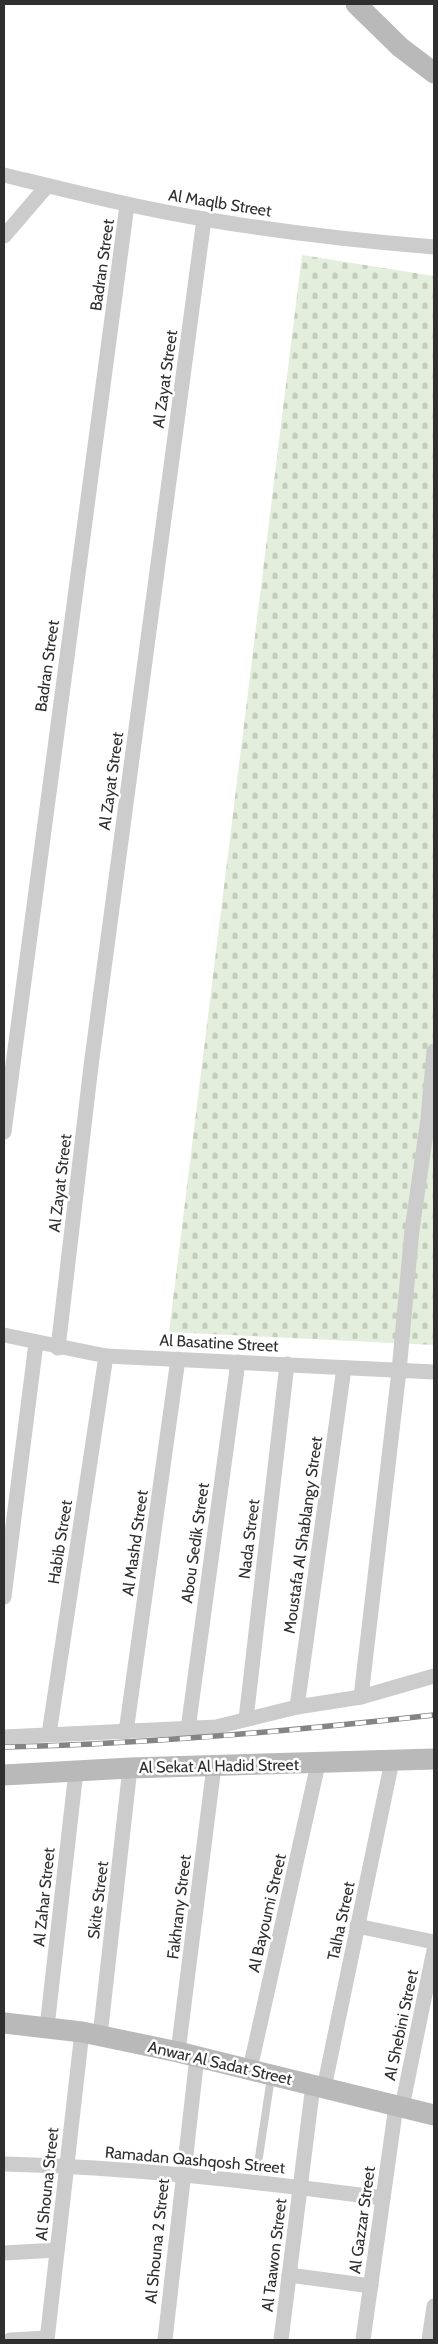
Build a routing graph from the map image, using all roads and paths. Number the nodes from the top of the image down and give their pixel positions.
1 (356, 4) edge
2 (434, 73) edge
3 (4, 175) edge
4 (47, 186) junction
5 (127, 205) junction
6 (204, 219) junction
7 (4, 236) edge
8 (434, 247) edge
9 (434, 1051) edge
10 (4, 1132) edge
11 (4, 1335) edge
12 (36, 1343) junction
13 (58, 1348) junction
14 (106, 1356) junction
15 (178, 1359) junction
16 (238, 1362) junction
17 (287, 1364) junction
18 (344, 1368) junction
19 (399, 1371) junction
20 (434, 1372) edge
21 (4, 1597) edge
22 (434, 1676) edge
23 (362, 1698) junction
24 (297, 1708) junction
25 (246, 1719) junction
26 (188, 1729) junction
27 (126, 1732) junction
28 (49, 1734) junction
29 (4, 1737) edge
30 (434, 1759) edge
31 (392, 1761) junction
32 (318, 1764) junction
33 (214, 1766) junction
34 (130, 1768) junction
35 (76, 1771) junction
36 (4, 1775) edge
37 (357, 1926) junction
38 (434, 1942) edge
39 (434, 1950) edge
40 (4, 2023) edge
41 (47, 2027) junction
42 (90, 2034) junction
43 (188, 2054) junction
44 (250, 2069) junction
45 (271, 2075) junction
46 (318, 2086) junction
47 (399, 2106) junction
48 (434, 2115) edge
49 (259, 2157) dead end
50 (4, 2164) edge
51 (67, 2165) junction
52 (182, 2175) junction
53 (300, 2187) junction
54 (383, 2198) junction
55 (57, 2250) junction
56 (4, 2253) edge
57 (290, 2275) junction
58 (370, 2286) junction
59 (434, 2306) edge
60 (47, 2339) edge
61 (10, 2340) edge
62 (164, 2340) edge
63 (281, 2340) edge
64 (363, 2340) edge
65 (429, 2340) edge

1 - 2 street
3 - 4 street, Al Maqlb Street
4 - 5 street, Al Maqlb Street
4 - 7 street
5 - 6 street, Al Maqlb Street
5 - 10 street, Badran Street
6 - 8 street, Al Maqlb Street
6 - 13 street, Al Zayat Street
9 - 19 street
11 - 12 street, Al Basatine Street
12 - 13 street, Al Basatine Street
12 - 21 street
13 - 14 street, Al Basatine Street
14 - 15 street, Al Basatine Street
14 - 28 street, Habib Street
15 - 16 street, Al Basatine Street
15 - 27 street, Al Mashd Street
16 - 17 street, Al Basatine Street
16 - 26 street, Abou Sedik Street
17 - 18 street, Al Basatine Street
17 - 25 street, Nada Street
18 - 19 street, Al Basatine Street
18 - 24 street, Moustafa Al Shablangy Street
19 - 20 street, Al Basatine Street
19 - 23 street
22 - 23 street
23 - 24 street
24 - 25 street
25 - 26 street
26 - 27 street
27 - 28 street
28 - 29 street
30 - 31 street, Al Sekat Al Hadid Street
31 - 32 street, Al Sekat Al Hadid Street
31 - 37 street, Talha Street
32 - 33 street, Al Sekat Al Hadid Street
32 - 44 street, Al Bayoumi Street
33 - 34 street, Al Sekat Al Hadid Street
33 - 43 street, Fakhrany Street
34 - 35 street, Al Sekat Al Hadid Street
34 - 42 street, Skite Street
35 - 36 street, Al Sekat Al Hadid Street
35 - 41 street, Al Zahar Street
37 - 38 street
37 - 46 street, Talha Street
39 - 47 street, Al Shebini Street
40 - 41 street, Anwar Al Sadat Street
41 - 42 street, Anwar Al Sadat Street
42 - 43 street, Anwar Al Sadat Street
42 - 51 street, Al Shouna Street
43 - 44 street, Anwar Al Sadat Street
43 - 52 street, Al Shouna 2 Street
44 - 45 street, Anwar Al Sadat Street
45 - 46 street, Anwar Al Sadat Street
45 - 49 lane
46 - 47 street, Anwar Al Sadat Street
46 - 53 street, Al Taawon Street
47 - 48 street, Anwar Al Sadat Street
47 - 54 street, Al Gazzar Street
50 - 51 street, Ramadan Qashqosh Street
51 - 52 street, Ramadan Qashqosh Street
51 - 55 street, Al Shouna Street
52 - 53 street, Ramadan Qashqosh Street
52 - 62 street, Al Shouna 2 Street
53 - 54 street, Ramadan Qashqosh Street
53 - 57 street, Al Taawon Street
54 - 58 street, Al Gazzar Street
55 - 56 street
55 - 60 street, Al Shouna Street
57 - 58 street
57 - 63 street, Al Taawon Street
58 - 64 street, Al Gazzar Street
59 - 65 street
60 - 61 street

